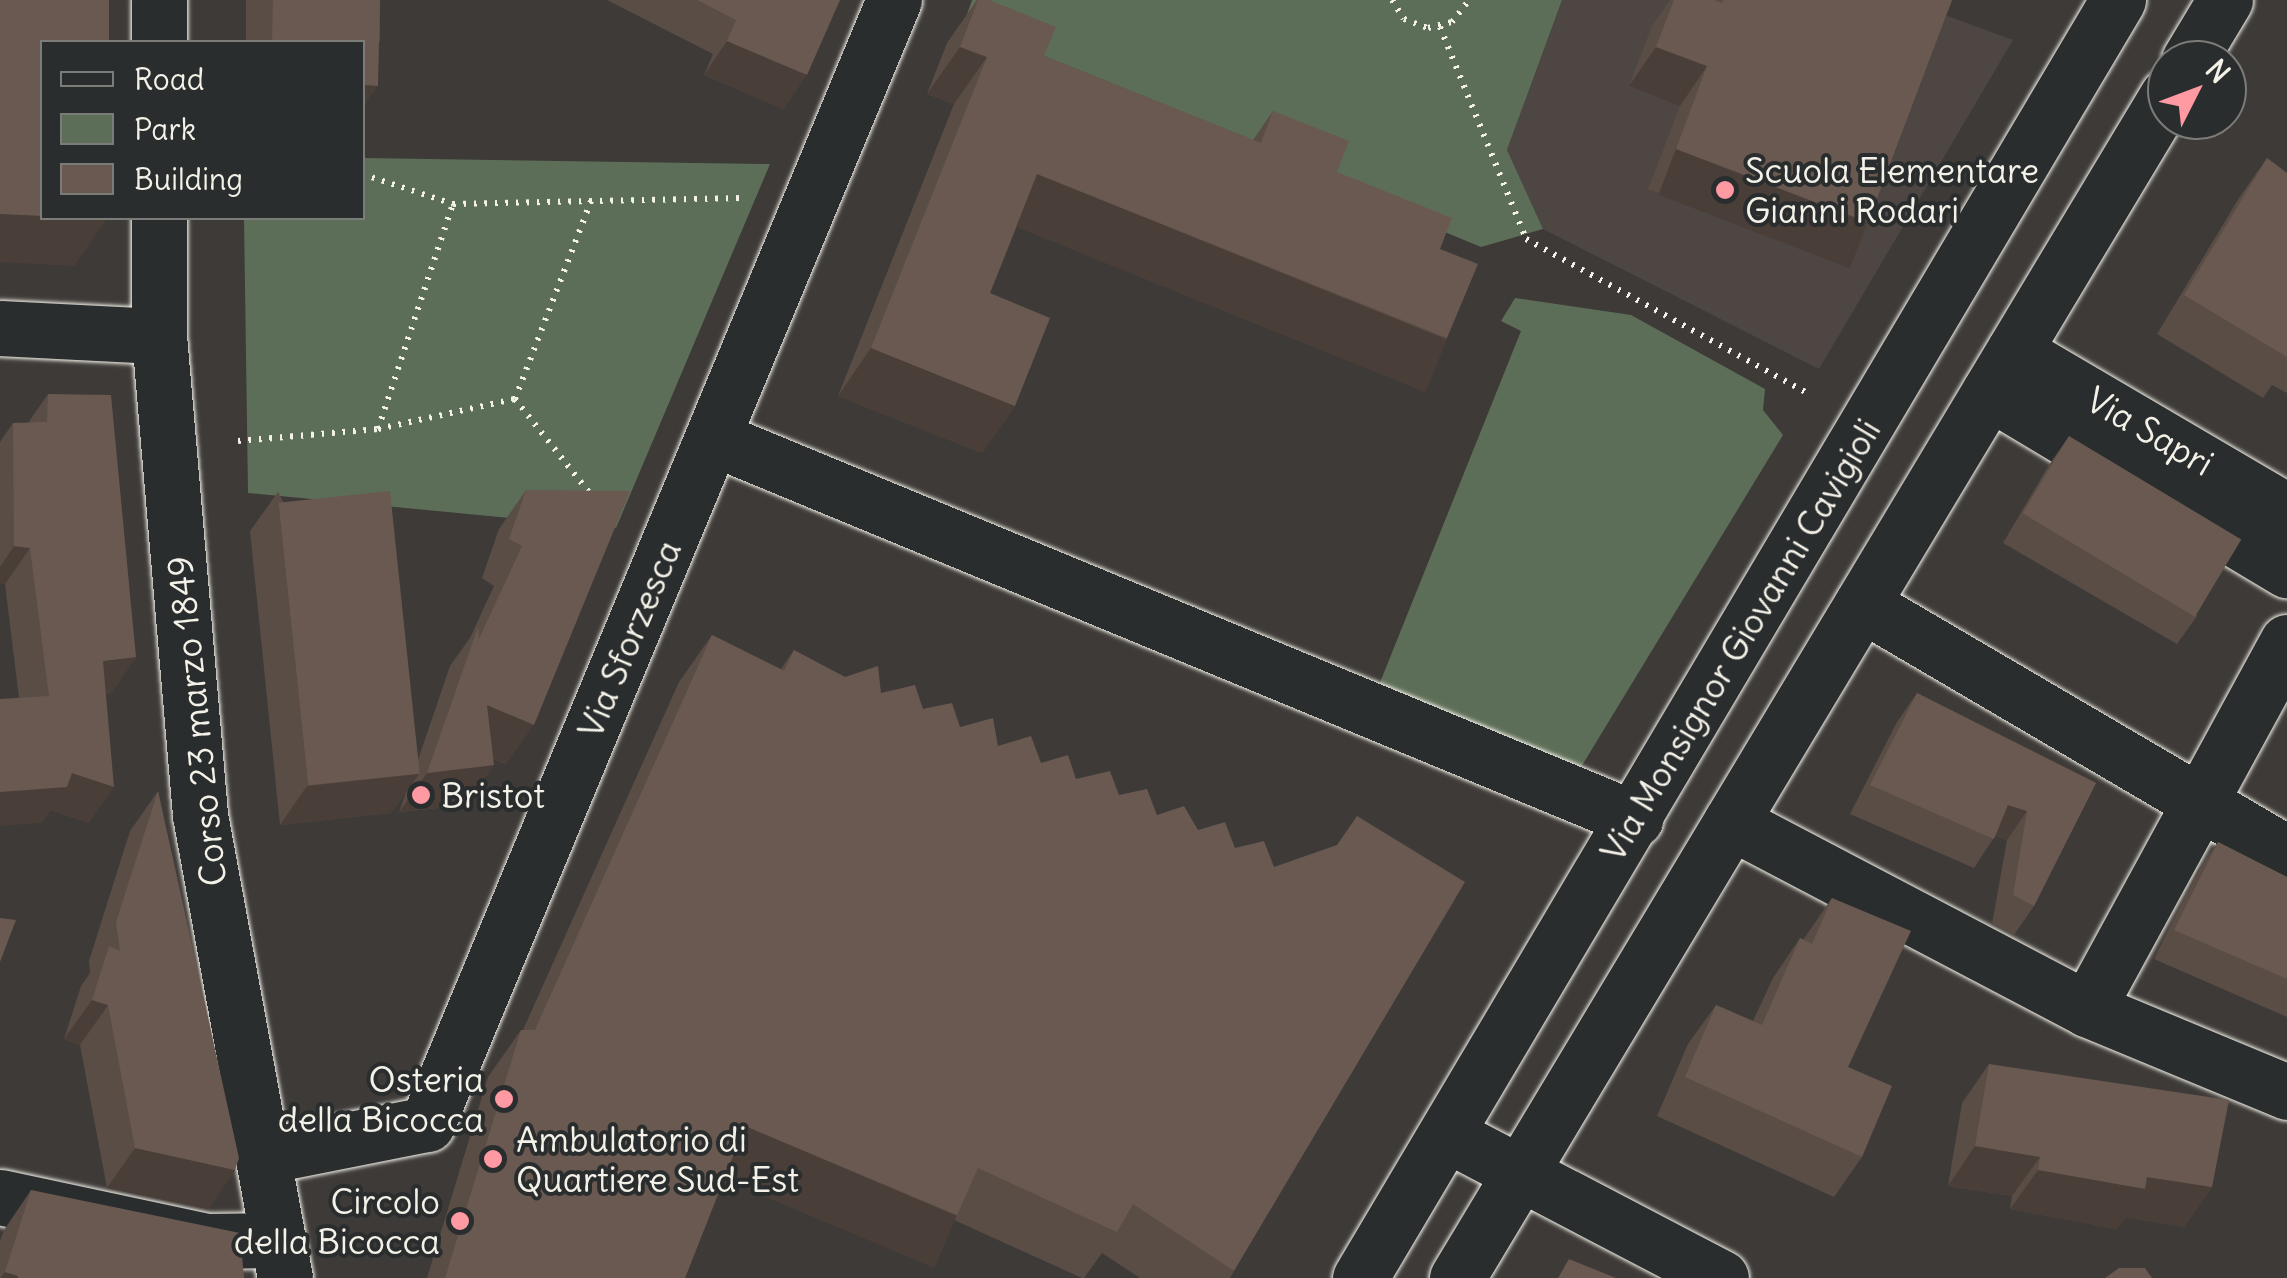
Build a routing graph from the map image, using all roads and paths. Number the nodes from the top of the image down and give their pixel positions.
1 (160, 0) edge
2 (894, 0) edge
3 (1392, 0) edge
4 (1469, 0) edge
5 (2118, 0) edge
6 (2225, 0) edge
7 (1440, 27) junction
8 (159, 40) edge
9 (2201, 40) edge
10 (2147, 129) edge
11 (365, 175) edge
12 (754, 198) dead end
13 (591, 201) junction
14 (452, 204) junction
15 (159, 220) edge
16 (0, 328) edge
17 (159, 336) junction
18 (2002, 372) junction
19 (1812, 396) dead end
20 (515, 399) junction
21 (378, 429) junction
22 (712, 438) junction
23 (238, 442) dead end
24 (596, 500) edge
25 (2287, 510) edge
26 (2287, 570) edge
27 (1862, 604) junction
28 (2287, 642) edge
29 (2199, 802) junction
30 (1634, 819) junction
31 (1732, 822) junction
32 (2287, 853) edge
33 (2087, 1010) junction
34 (2287, 1092) edge
35 (1448, 1136) junction
36 (265, 1156) junction
37 (1520, 1175) junction
38 (0, 1197) edge
39 (281, 1259) edge
40 (1360, 1278) edge
41 (1457, 1278) edge
42 (1721, 1278) edge

1 - 8 street
2 - 22 street, Via Sforzesca
3 - 7 path
4 - 7 path
5 - 30 street, Via Monsignor Giovanni Cavigioli
6 - 9 street
7 - 19 path
10 - 18 street
11 - 14 path
12 - 13 path
13 - 14 path
13 - 20 path
14 - 21 path
15 - 17 street, Corso 23 marzo 1849
16 - 17 street
17 - 36 street, Corso 23 marzo 1849
18 - 25 street, Via Sapri
18 - 26 street
18 - 27 street
20 - 21 path
20 - 24 path
21 - 23 path
22 - 30 street
22 - 36 street, Via Sforzesca
27 - 29 street
27 - 31 street
28 - 29 street
29 - 32 street
29 - 33 street
30 - 35 street, Via Monsignor Giovanni Cavigioli
31 - 33 street
31 - 37 street
33 - 34 street
35 - 37 street
35 - 40 street, Via Monsignor Giovanni Cavigioli
36 - 39 street, Corso 23 marzo 1849
37 - 41 street
37 - 42 street
38 - 39 street

